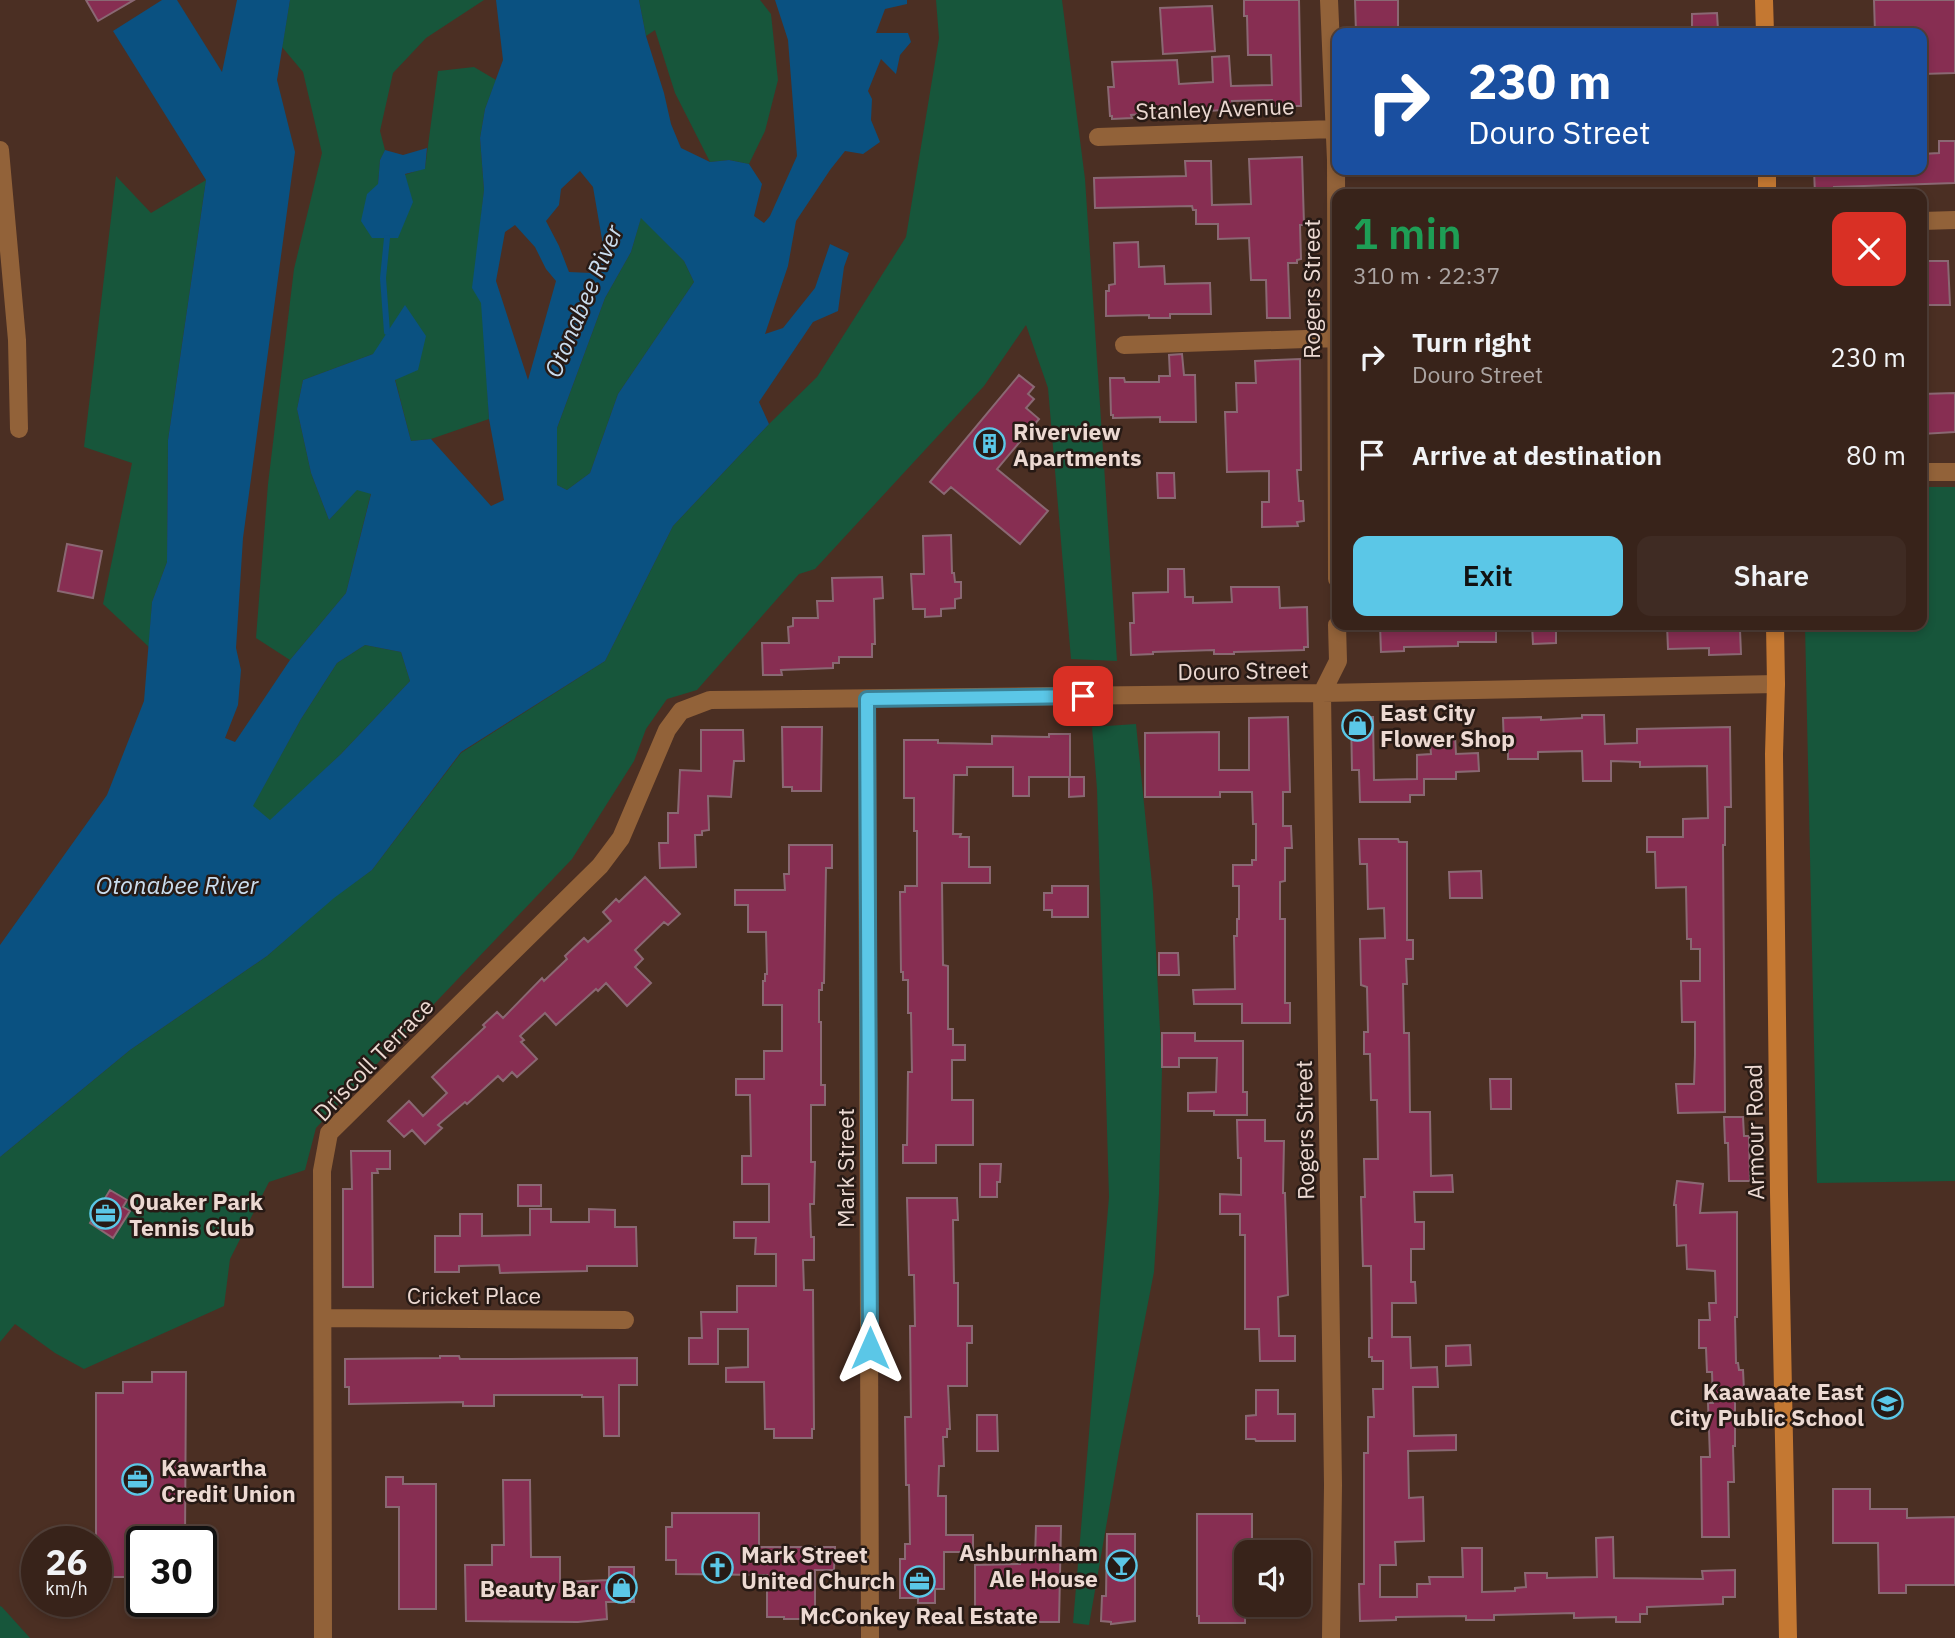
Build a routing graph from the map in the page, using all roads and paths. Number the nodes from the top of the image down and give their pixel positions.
1 (1329, 0) edge
2 (1764, 0) edge
3 (1765, 28) edge
4 (1332, 77) edge
5 (1332, 129) edge
6 (1098, 137) dead end
7 (0, 150) edge
8 (1955, 220) edge
9 (1927, 221) edge
10 (1332, 338) edge
11 (1124, 345) dead end
12 (19, 429) dead end
13 (1927, 472) edge
14 (1955, 472) edge
15 (1337, 630) edge
16 (1775, 630) edge
17 (1776, 684) junction
18 (1322, 693) junction
19 (867, 699) junction
20 (709, 700) joint
21 (324, 1318) junction
22 (625, 1320) dead end
23 (323, 1638) edge
24 (870, 1638) edge
25 (1331, 1638) edge
26 (1788, 1638) edge

1 - 4 street, Rogers Street
2 - 3 main road
5 - 6 street, Stanley Avenue
7 - 12 street
8 - 9 street
10 - 11 street
13 - 14 street
15 - 18 street, Rogers Street
16 - 17 main road, Armour Road
17 - 18 street, Douro Street
17 - 26 main road, Armour Road
18 - 19 street, Douro Street
18 - 25 street, Rogers Street
19 - 20 street, Douro Street
19 - 24 street, Mark Street
20 - 21 street, Driscoll Terrace
21 - 22 street, Cricket Place
21 - 23 street, Driscoll Terrace

